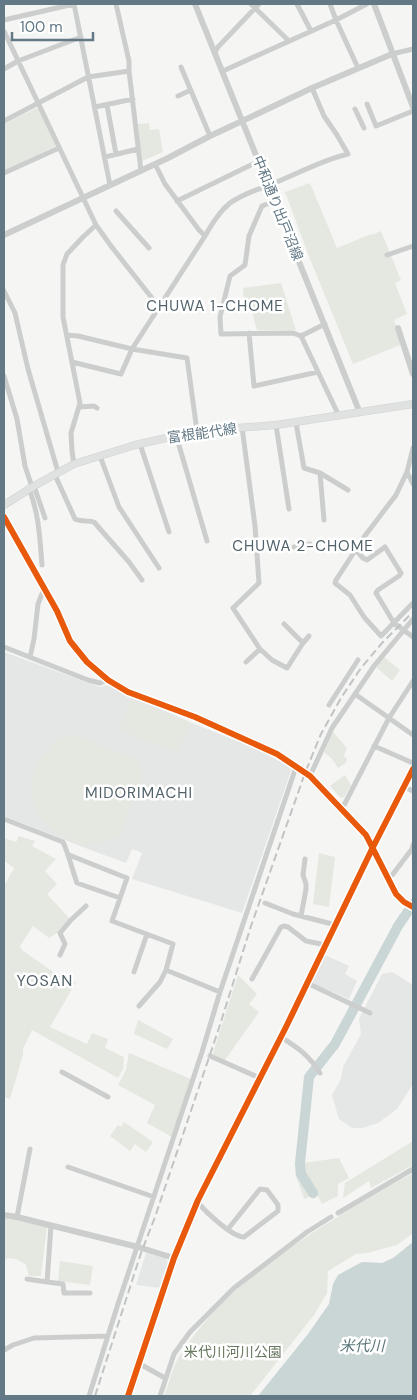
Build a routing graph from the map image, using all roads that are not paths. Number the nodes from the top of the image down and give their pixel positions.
1 (74, 4) edge
2 (116, 4) edge
3 (195, 4) edge
4 (297, 4) edge
5 (330, 4) edge
6 (367, 4) edge
7 (374, 4) edge
8 (255, 5) edge
9 (57, 6) edge
10 (4, 20) edge
11 (336, 20) junction
12 (4, 30) edge
13 (311, 31) junction
14 (81, 37) junction
15 (290, 41) junction
16 (413, 49) edge
17 (215, 52) junction
18 (392, 54) junction
19 (18, 61) junction
20 (181, 67) dead end
21 (358, 68) junction
22 (4, 69) edge
23 (129, 71) junction
24 (223, 71) junction
25 (88, 77) junction
26 (312, 88) junction
27 (191, 90) junction
28 (178, 96) dead end
29 (133, 99) junction
30 (39, 104) junction
31 (367, 104) dead end
32 (107, 105) junction
33 (94, 107) junction
34 (413, 107) edge
35 (355, 109) dead end
36 (413, 112) edge
37 (243, 120) junction
38 (4, 121) edge
39 (364, 128) dead end
40 (210, 136) junction
41 (59, 148) junction
42 (138, 149) junction
43 (116, 154) junction
44 (104, 157) junction
45 (259, 161) junction
46 (155, 164) junction
47 (141, 171) junction
48 (4, 173) edge
49 (110, 185) junction
50 (269, 185) junction
51 (83, 198) junction
52 (177, 200) junction
53 (275, 201) junction
54 (116, 211) dead end
55 (96, 225) junction
56 (4, 235) edge
57 (205, 236) junction
58 (413, 246) edge
59 (149, 248) dead end
60 (388, 255) dead end
61 (4, 291) edge
62 (159, 307) junction
63 (325, 324) junction
64 (398, 328) dead end
65 (249, 333) junction
66 (67, 335) junction
67 (301, 336) junction
68 (132, 349) junction
69 (72, 362) junction
70 (412, 364) edge
71 (318, 372) junction
72 (413, 374) edge
73 (4, 376) edge
74 (413, 404) edge
75 (79, 407) junction
76 (97, 408) dead end
77 (360, 413) junction
78 (339, 416) junction
79 (296, 423) junction
80 (276, 426) junction
81 (242, 427) junction
82 (197, 431) junction
83 (176, 435) junction
84 (140, 444) junction
85 (413, 448) edge
86 (100, 456) junction
87 (74, 464) junction
88 (407, 472) junction
89 (320, 473) junction
90 (56, 474) junction
91 (413, 484) edge
92 (32, 488) junction
93 (348, 490) dead end
94 (4, 505) edge
95 (289, 509) dead end
96 (4, 517) edge
97 (45, 518) dead end
98 (324, 520) dead end
99 (169, 532) dead end
100 (207, 541) dead end
101 (310, 544) dead end
102 (294, 547) dead end
103 (355, 549) junction
104 (42, 565) dead end
105 (159, 568) dead end
106 (142, 580) dead end
107 (44, 589) junction
108 (413, 602) edge
109 (413, 619) edge
110 (394, 623) junction
111 (284, 624) dead end
112 (403, 630) junction
113 (309, 636) dead end
114 (413, 637) edge
115 (303, 642) junction
116 (4, 647) edge
117 (260, 649) junction
118 (30, 657) junction
119 (358, 660) dead end
120 (246, 662) dead end
121 (108, 680) junction
122 (413, 680) edge
123 (355, 694) junction
124 (329, 706) dead end
125 (388, 718) junction
126 (413, 735) edge
127 (374, 746) junction
128 (413, 763) edge
129 (296, 766) junction
130 (413, 769) edge
131 (310, 776) junction
132 (404, 787) junction
133 (413, 791) edge
134 (342, 809) junction
135 (4, 818) edge
136 (413, 845) edge
137 (373, 847) junction
138 (69, 855) junction
139 (305, 860) dead end
140 (389, 877) junction
141 (120, 898) junction
142 (265, 903) dead end
143 (86, 906) dead end
144 (413, 907) edge
145 (301, 916) junction
146 (336, 925) junction
147 (147, 934) junction
148 (326, 945) junction
149 (60, 956) dead end
150 (166, 970) junction
151 (134, 972) dead end
152 (252, 979) dead end
153 (307, 983) junction
154 (220, 992) junction
155 (139, 1006) dead end
156 (370, 1013) dead end
157 (281, 1037) junction
158 (210, 1056) dead end
159 (62, 1072) dead end
160 (320, 1073) dead end
161 (260, 1078) junction
162 (108, 1097) dead end
163 (30, 1149) dead end
164 (68, 1167) dead end
165 (413, 1169) edge
166 (154, 1197) junction
167 (197, 1202) junction
168 (338, 1213) dead end
169 (4, 1215) edge
170 (16, 1217) junction
171 (331, 1217) dead end
172 (50, 1226) junction
173 (228, 1229) junction
174 (138, 1247) junction
175 (174, 1258) junction
176 (27, 1279) dead end
177 (48, 1282) junction
178 (90, 1293) dead end
179 (108, 1336) junction
180 (4, 1350) edge
181 (140, 1364) junction
182 (165, 1378) junction
183 (88, 1396) edge
184 (128, 1396) edge
185 (160, 1396) edge

1 - 9 street
1 - 14 street
2 - 23 street
3 - 17 street, 中和通り出戸沼線
4 - 13 street
5 - 11 street
6 - 11 street
7 - 18 street
8 - 15 street
8 - 17 street
9 - 10 street
11 - 13 street
11 - 21 street
12 - 19 street
13 - 15 street
14 - 19 street
14 - 25 street
15 - 24 street
16 - 18 street
17 - 24 street, 中和通り出戸沼線
18 - 21 street
18 - 34 street
19 - 22 street
19 - 30 street
20 - 27 street
21 - 26 street
23 - 25 street
23 - 29 street
24 - 37 street, 中和通り出戸沼線
25 - 30 street
25 - 33 street
26 - 37 street
26 - 50 street
27 - 28 street
27 - 40 street
29 - 32 street
29 - 42 street
30 - 38 street
30 - 41 street
31 - 36 street
32 - 33 street
32 - 43 street
33 - 44 street
35 - 39 street
37 - 40 street
37 - 45 street, 中和通り出戸沼線
40 - 46 street
41 - 48 street
41 - 51 street
42 - 43 street
42 - 47 street
43 - 44 street
44 - 49 street
45 - 50 street, 中和通り出戸沼線
45 - 52 street
46 - 47 street
46 - 52 street
47 - 49 street
49 - 51 street
50 - 53 street, 中和通り出戸沼線
50 - 57 street
51 - 55 street
51 - 56 street
52 - 57 street
53 - 63 street, 中和通り出戸沼線
53 - 65 street
54 - 59 street
55 - 62 street
55 - 66 street
57 - 62 street
58 - 60 street
61 - 90 street
62 - 68 street
63 - 67 street
63 - 77 street, 中和通り出戸沼線
64 - 70 street
65 - 67 street
65 - 71 street
66 - 68 street
66 - 69 street
67 - 71 street
68 - 69 street
68 - 82 street
69 - 75 street
70 - 72 street
71 - 78 street
73 - 92 street
74 - 77 main road, 富根能代線
75 - 76 street
75 - 87 street
77 - 78 main road, 富根能代線
78 - 79 main road, 富根能代線
79 - 80 main road, 富根能代線
79 - 89 street
80 - 81 main road, 富根能代線
80 - 95 street
81 - 82 main road, 富根能代線
81 - 117 street
82 - 83 main road, 富根能代線
83 - 84 main road, 富根能代線
83 - 100 street
84 - 86 main road, 富根能代線
84 - 99 street
85 - 88 street
86 - 87 main road, 富根能代線
86 - 105 street
87 - 90 main road, 富根能代線
88 - 91 street
88 - 103 street
89 - 93 street
89 - 98 street
90 - 92 main road, 富根能代線
90 - 106 street
92 - 94 main road, 富根能代線
92 - 97 street
92 - 104 street
96 - 107 street
101 - 102 street
103 - 110 street
103 - 110 street
107 - 118 street
107 - 121 street
108 - 110 street
109 - 112 street
110 - 112 street
111 - 115 street
112 - 114 street
112 - 123 street
113 - 115 street
115 - 117 street
116 - 118 street
117 - 120 street
118 - 121 street
119 - 124 street
121 - 129 street
122 - 125 street
123 - 125 street
123 - 131 street
125 - 126 street
125 - 127 street
127 - 128 street
127 - 134 street
129 - 131 street
129 - 154 street
130 - 132 street
131 - 134 street
132 - 133 street
132 - 137 street
134 - 137 street
135 - 138 street
136 - 140 street
137 - 140 street
137 - 146 street
138 - 141 street
138 - 141 street
139 - 145 street
140 - 144 street
141 - 147 street
142 - 145 street
143 - 149 street
145 - 146 street
146 - 148 street
147 - 150 street
147 - 151 street
148 - 152 street
148 - 153 street
150 - 154 street
150 - 155 street
153 - 156 street
153 - 157 street
154 - 166 street
157 - 160 street
157 - 161 street
158 - 161 street
159 - 162 street
161 - 167 street
163 - 170 street
164 - 166 street
165 - 168 street
166 - 174 street
167 - 173 street
167 - 175 street
169 - 170 street
170 - 172 street
171 - 182 street
172 - 174 street
172 - 177 street
173 - 173 street
174 - 175 street
174 - 179 street
175 - 181 street
176 - 177 street
177 - 178 street
179 - 180 street
179 - 183 street
181 - 182 street
181 - 184 street
182 - 185 street

